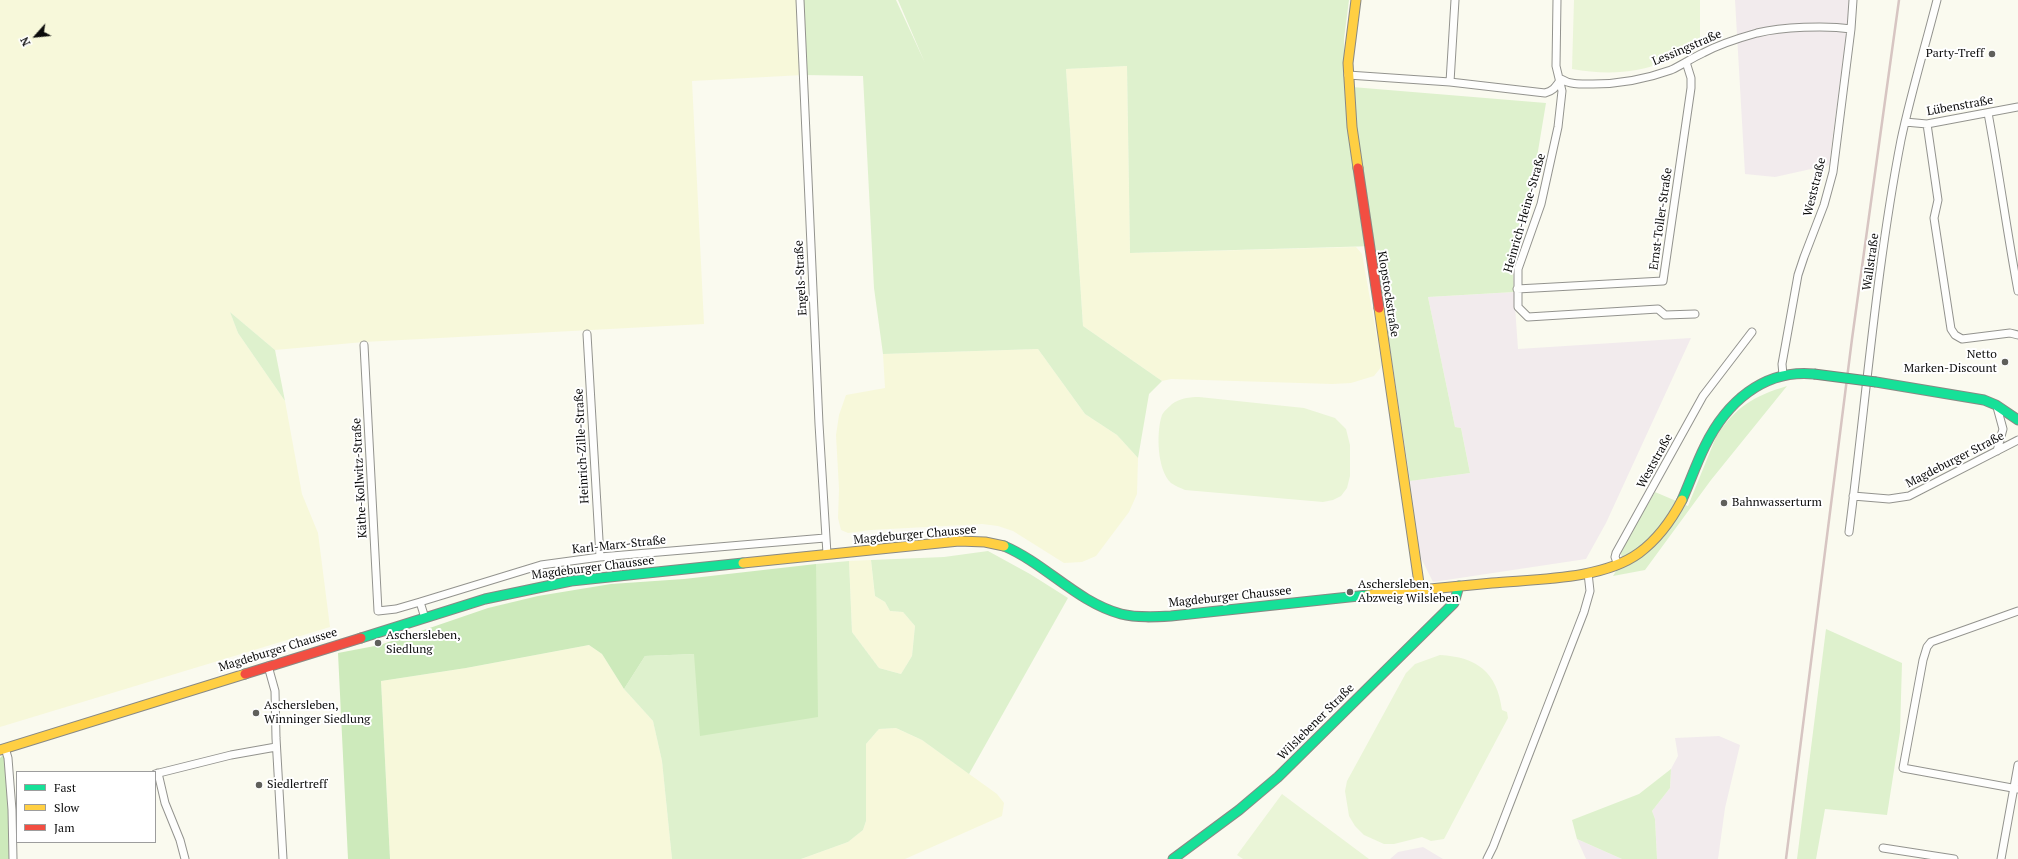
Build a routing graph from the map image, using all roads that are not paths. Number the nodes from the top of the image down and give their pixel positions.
1 (800, 0) edge
2 (1356, 0) edge
3 (1455, 0) edge
4 (1557, 0) edge
5 (1853, 0) edge
6 (1937, 0) edge
7 (1851, 29) junction
8 (1686, 62) junction
9 (1348, 75) junction
10 (1561, 79) junction
11 (1450, 82) junction
12 (2018, 107) edge
13 (1988, 113) junction
14 (1905, 122) junction
15 (1927, 124) junction
16 (1517, 289) junction
17 (2018, 291) edge
18 (1695, 314) dead end
19 (1752, 332) dead end
20 (587, 334) dead end
21 (2018, 335) edge
22 (364, 345) dead end
23 (1783, 375) junction
24 (1996, 405) junction
25 (2018, 420) edge
26 (2018, 440) edge
27 (1997, 451) junction
28 (1854, 496) junction
29 (1849, 532) dead end
30 (825, 538) junction
31 (827, 554) junction
32 (600, 557) junction
33 (1618, 565) junction
34 (1588, 573) junction
35 (1459, 586) junction
36 (1420, 590) junction
37 (420, 602) junction
38 (378, 611) joint
39 (2018, 611) edge
40 (425, 618) junction
41 (268, 666) junction
42 (276, 747) junction
43 (2, 749) edge
44 (2018, 765) edge
45 (156, 774) edge
46 (2016, 788) edge
47 (15, 809) edge
48 (1883, 848) dead end
49 (13, 859) edge
50 (185, 859) edge
51 (283, 859) edge
52 (1173, 859) edge
53 (1487, 859) edge
54 (1954, 859) edge
55 (2001, 859) edge

1 - 30 street, Engels-Straße
2 - 9 main road, Klopstockstraße
3 - 11 street
4 - 10 street, Heinrich-Heine-Straße
5 - 7 street, Weststraße
6 - 14 street, Wallstraße
7 - 8 street, Lessingstraße
7 - 23 street, Weststraße
8 - 10 street, Lessingstraße
8 - 16 street, Ernst-Toller-Straße
9 - 11 street
9 - 36 main road, Klopstockstraße
10 - 11 street
10 - 16 street, Heinrich-Heine-Straße
12 - 13 street, Lübenstraße
13 - 15 street, Lübenstraße
13 - 17 street
14 - 15 street, Lübenstraße
14 - 28 street, Wallstraße
15 - 21 street
16 - 18 street, Heinrich-Heine-Straße
19 - 33 street, Weststraße
20 - 32 street, Heinrich-Zille-Straße
22 - 38 street, Käthe-Kollwitz-Straße
23 - 24 main road, Magdeburger Chaussee, bridge
23 - 33 main road, Magdeburger Chaussee
24 - 25 main road, Magdeburger Chaussee
24 - 27 street
26 - 27 street, Magdeburger Straße
27 - 28 street, Magdeburger Straße
28 - 29 street, Wallstraße
30 - 31 street, Engels-Straße
30 - 32 street, Karl-Marx-Straße
31 - 36 main road, Magdeburger Chaussee
31 - 40 main road, Magdeburger Chaussee
32 - 37 street, Karl-Marx-Straße
33 - 34 main road, Magdeburger Chaussee
34 - 35 main road, Magdeburger Chaussee
34 - 53 street
35 - 36 main road, Magdeburger Chaussee
35 - 52 main road, Wilslebener Straße
37 - 38 street, Karl-Marx-Straße
37 - 40 street
39 - 46 street
40 - 41 main road, Magdeburger Chaussee
41 - 42 street
41 - 43 main road, Magdeburger Chaussee
42 - 45 street
42 - 51 street
43 - 47 street
44 - 46 street
45 - 50 street
46 - 55 street
47 - 49 street
48 - 54 street

